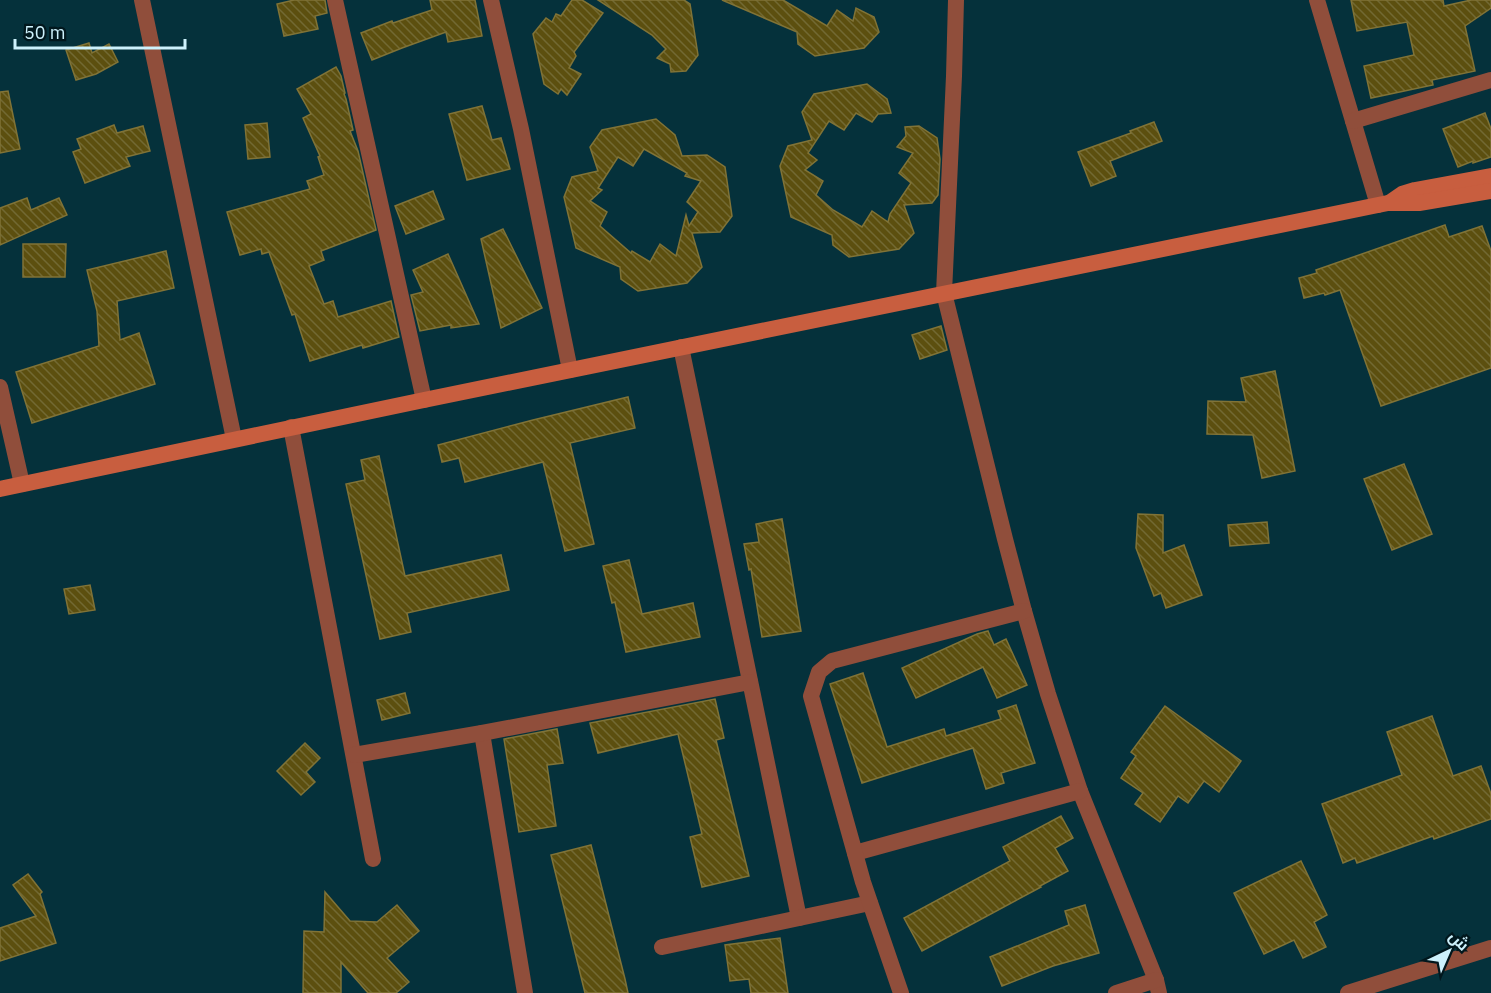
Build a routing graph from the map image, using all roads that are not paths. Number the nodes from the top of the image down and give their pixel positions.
1 (142, 0) edge
2 (335, 0) edge
3 (491, 0) edge
4 (956, 0) edge
5 (1317, 0) edge
6 (1491, 80) edge
7 (1353, 121) junction
8 (1491, 176) edge
9 (1491, 191) edge
10 (1383, 204) junction
11 (944, 293) junction
12 (681, 347) junction
13 (570, 370) junction
14 (0, 387) edge
15 (424, 400) junction
16 (291, 427) junction
17 (234, 439) junction
18 (22, 484) junction
19 (0, 489) edge
20 (1024, 611) junction
21 (750, 682) junction
22 (482, 733) junction
23 (354, 755) junction
24 (1080, 791) junction
25 (855, 853) junction
26 (373, 859) dead end
27 (870, 903) junction
28 (799, 918) junction
29 (662, 946) dead end
30 (1491, 948) edge
31 (1157, 987) edge
32 (525, 993) edge
33 (901, 993) edge
34 (1116, 993) edge
35 (1348, 993) edge

1 - 17 street
2 - 15 street
3 - 13 street
4 - 11 street
5 - 7 street
6 - 7 street
7 - 10 street
8 - 10 main road
9 - 10 main road
10 - 11 main road
11 - 12 main road
11 - 20 street
12 - 13 main road
12 - 21 street
13 - 15 main road
14 - 18 street
15 - 16 main road
16 - 17 main road
16 - 23 street
17 - 18 main road
18 - 19 main road
20 - 24 street
20 - 25 street
21 - 22 street
21 - 28 street
22 - 23 street
22 - 32 street
23 - 26 street
24 - 25 street
24 - 31 street
25 - 27 street
27 - 28 street
27 - 33 street
28 - 29 street
30 - 35 street
31 - 34 street

